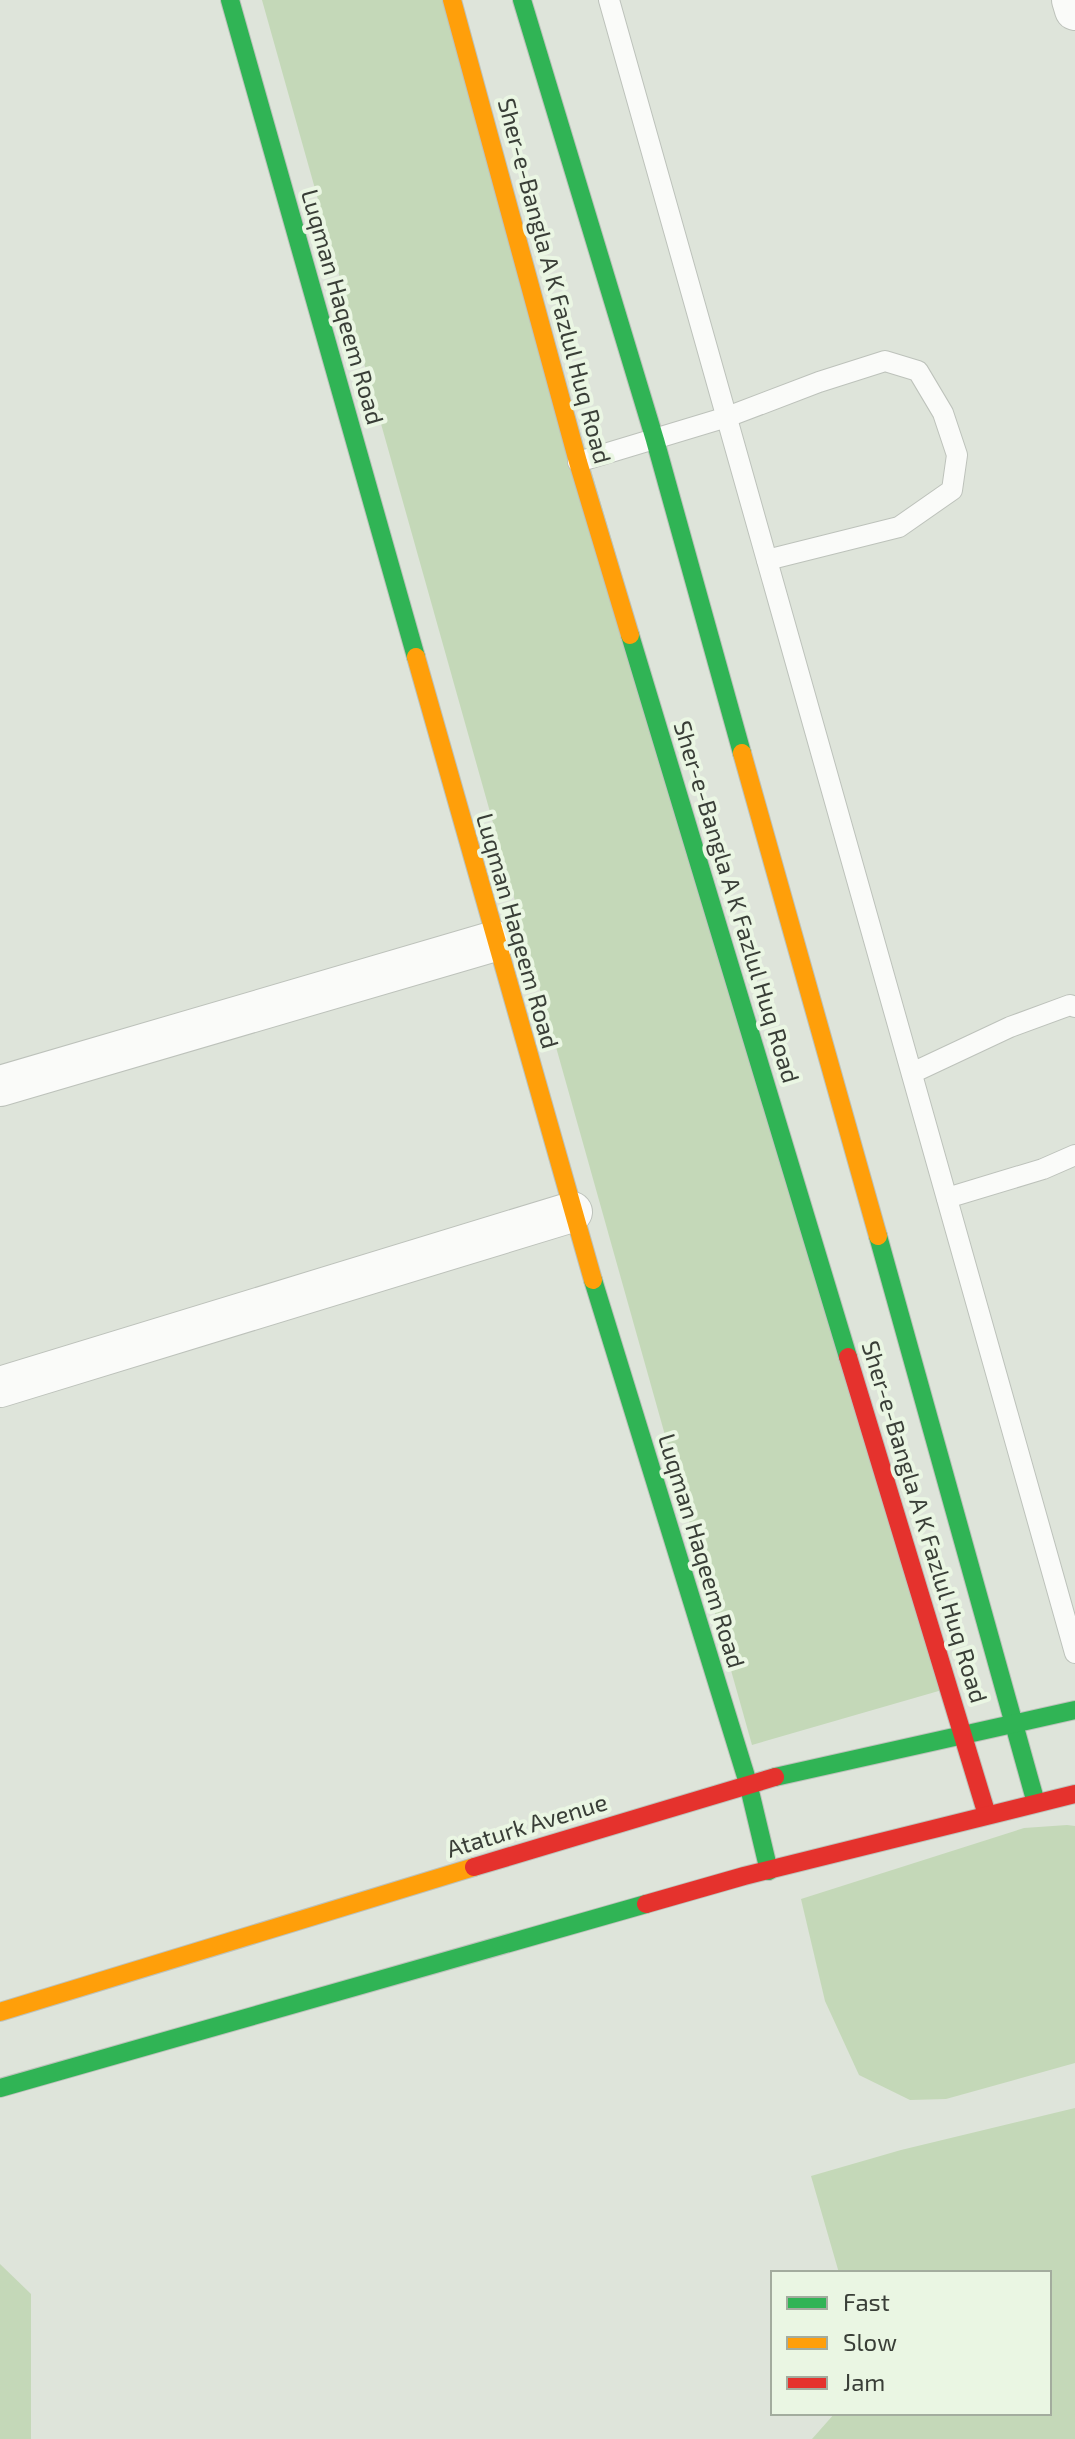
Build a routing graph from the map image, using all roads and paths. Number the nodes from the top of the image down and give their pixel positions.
1 (230, 0) edge
2 (452, 0) edge
3 (522, 0) edge
4 (609, 0) edge
5 (1072, 0) edge
6 (1075, 10) edge
7 (727, 417) junction
8 (655, 440) junction
9 (578, 462) junction
10 (767, 560) junction
11 (495, 941) junction
12 (1075, 1007) edge
13 (912, 1073) junction
14 (0, 1086) edge
15 (1075, 1155) edge
16 (947, 1198) junction
17 (572, 1212) junction
18 (0, 1387) edge
19 (1075, 1653) edge
20 (1075, 1710) edge
21 (1013, 1722) junction
22 (963, 1734) junction
23 (748, 1783) junction
24 (1075, 1794) edge
25 (1036, 1803) junction
26 (987, 1815) junction
27 (769, 1871) junction
28 (0, 2012) edge
29 (0, 2088) edge

1 - 11 street, Luqman Haqeem Road
2 - 9 street, Sher-e-Bangla A K Fazlul Huq Road
3 - 8 street, Sher-e-Bangla A K Fazlul Huq Road
4 - 7 lane
5 - 6 street
7 - 8 lane
7 - 10 lane
7 - 10 lane
8 - 9 lane
8 - 21 street, Sher-e-Bangla A K Fazlul Huq Road
9 - 22 street, Sher-e-Bangla A K Fazlul Huq Road
10 - 13 lane
11 - 14 street
11 - 17 street, Luqman Haqeem Road
12 - 13 lane
13 - 16 lane
15 - 16 lane
16 - 19 lane
17 - 18 street
17 - 23 street, Luqman Haqeem Road
20 - 21 street, Ataturk Avenue
21 - 22 street, Ataturk Avenue
21 - 25 street, Sher-e-Bangla A K Fazlul Huq Road
22 - 23 street, Ataturk Avenue
22 - 26 street, Sher-e-Bangla A K Fazlul Huq Road
23 - 27 street, Luqman Haqeem Road
23 - 28 street, Ataturk Avenue
24 - 25 street
25 - 26 street
26 - 27 street
27 - 29 street

